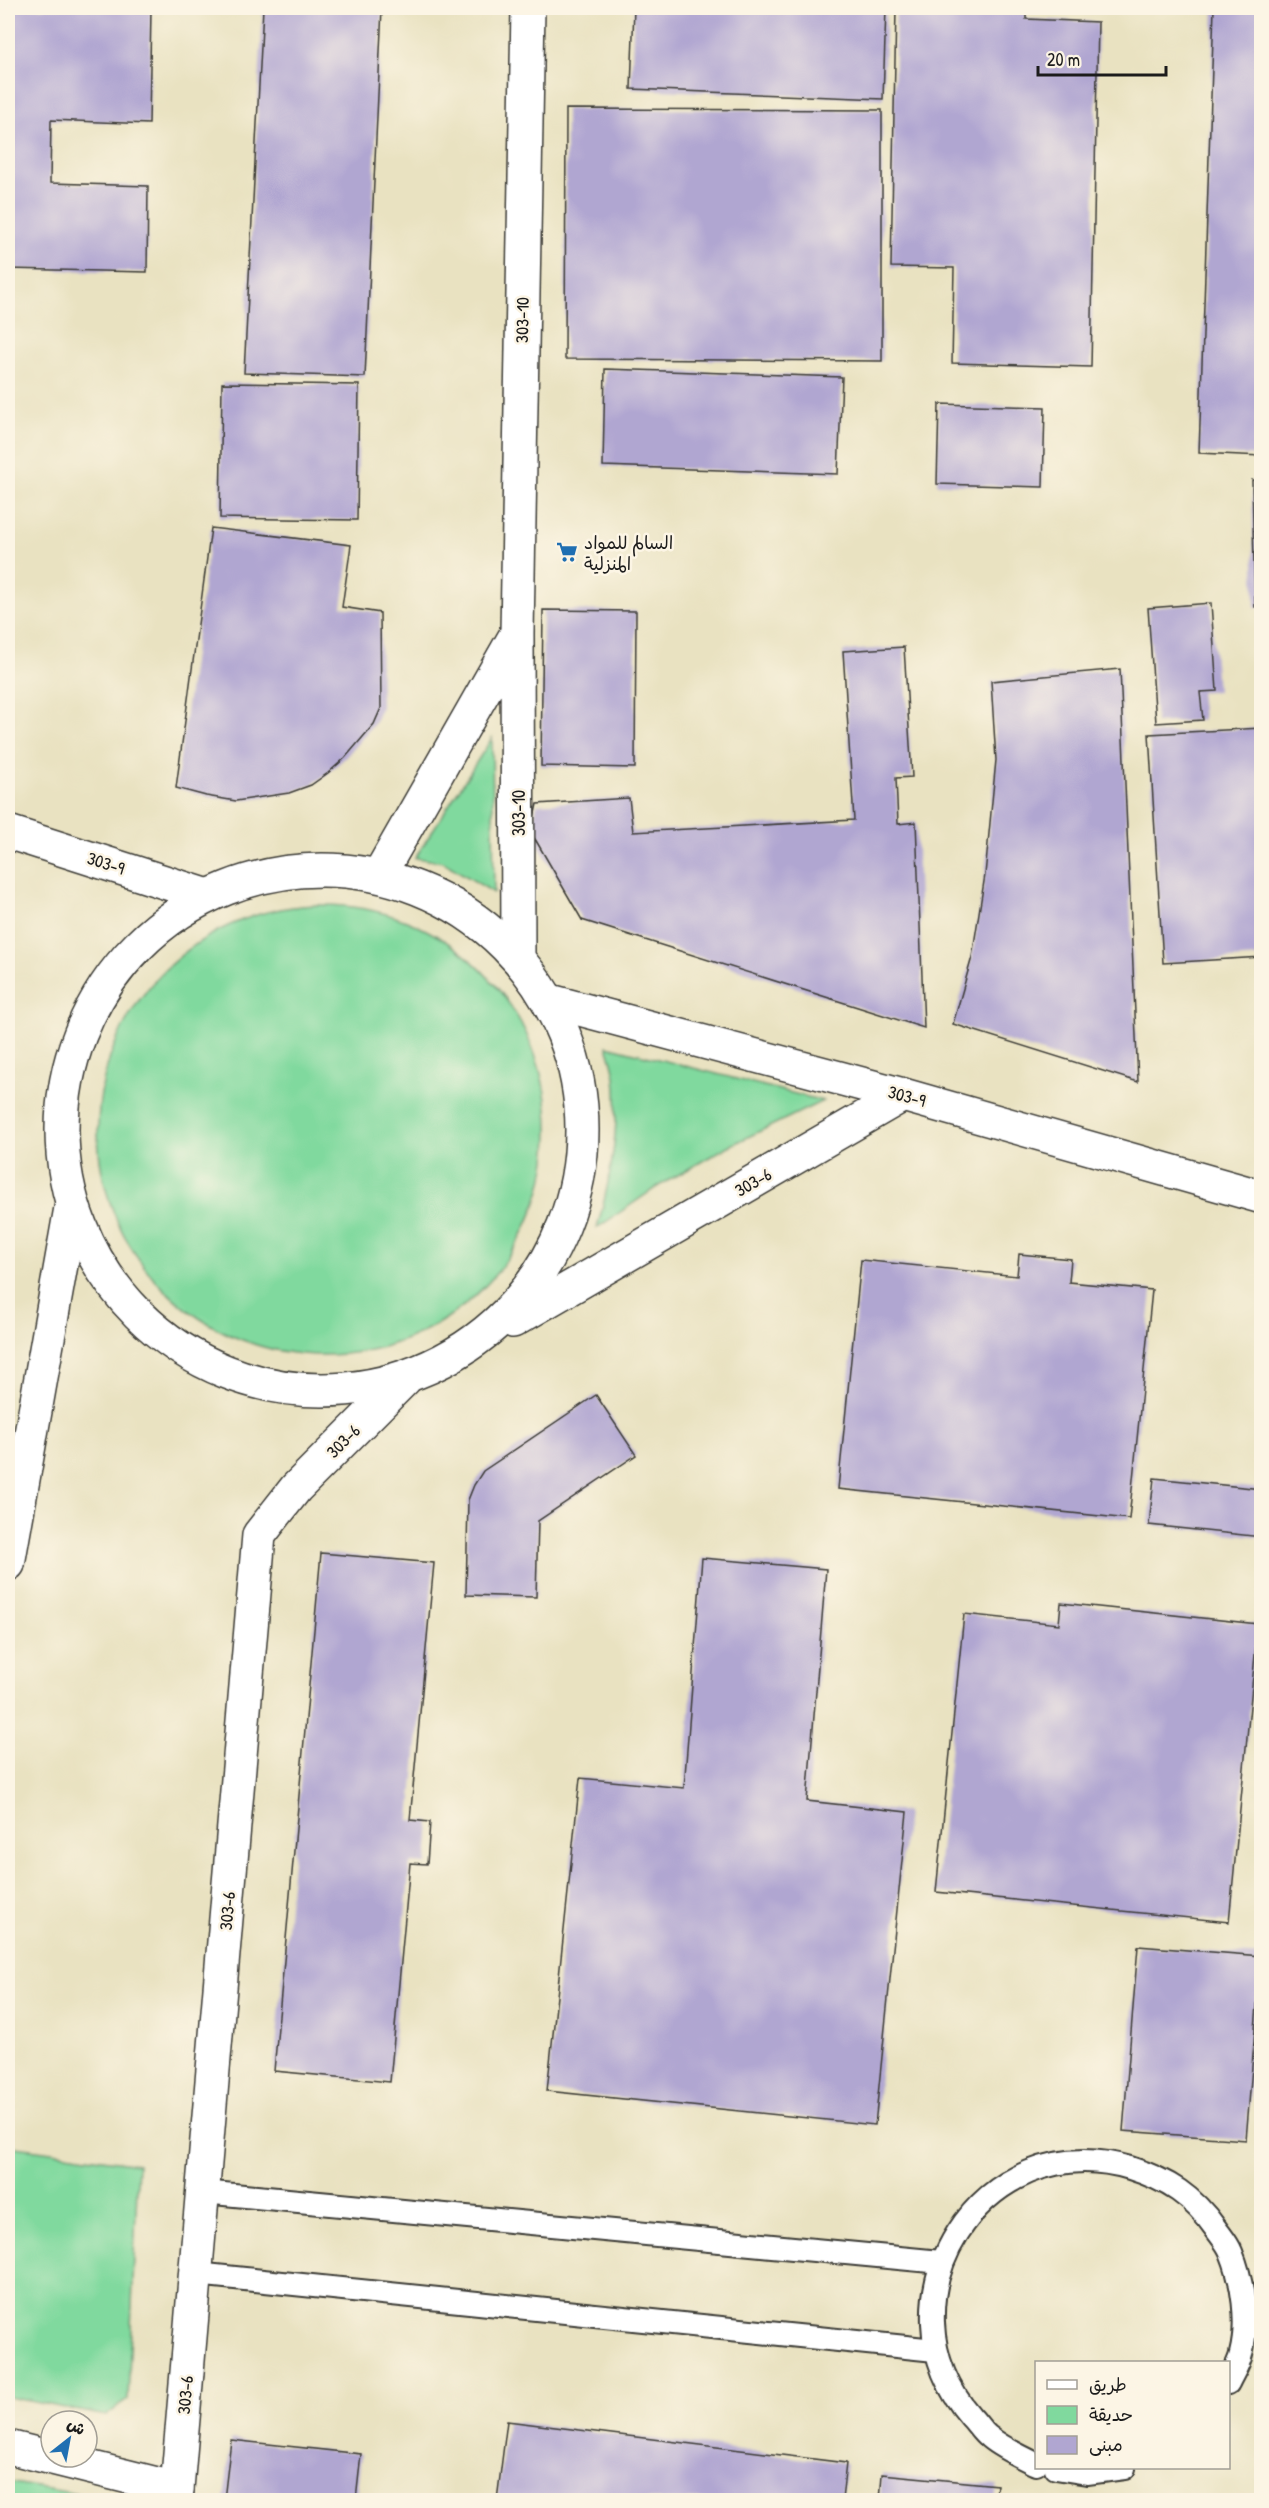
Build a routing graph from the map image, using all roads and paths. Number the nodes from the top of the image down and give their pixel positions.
1 (528, 8) edge
2 (517, 633) junction
3 (8, 832) edge
4 (379, 875) junction
5 (205, 895) junction
6 (518, 957) junction
7 (550, 1001) junction
8 (903, 1095) junction
9 (1262, 1197) edge
10 (71, 1208) junction
11 (478, 1341) junction
12 (405, 1378) junction
13 (8, 1564) edge
14 (203, 2192) junction
15 (941, 2262) junction
16 (195, 2274) junction
17 (935, 2350) junction
18 (1230, 2379) edge
19 (8, 2447) edge
20 (1035, 2463) edge
21 (1062, 2469) edge
22 (1117, 2469) edge
23 (177, 2494) edge

1 - 2 street, 303-10
2 - 4 street, 303-10
2 - 6 street, 303-10
3 - 5 street, 303-9
4 - 5 street
4 - 6 street
5 - 10 street
6 - 7 street
7 - 8 street, 303-9
7 - 11 street
8 - 9 street, 303-9
8 - 11 street, 303-6
10 - 12 street
10 - 13 street
11 - 12 street
12 - 14 street, 303-6
14 - 15 lane
14 - 16 street, 303-6
15 - 17 lane
15 - 18 lane
16 - 17 lane
16 - 23 street, 303-6
17 - 20 lane
19 - 23 street
21 - 22 lane

